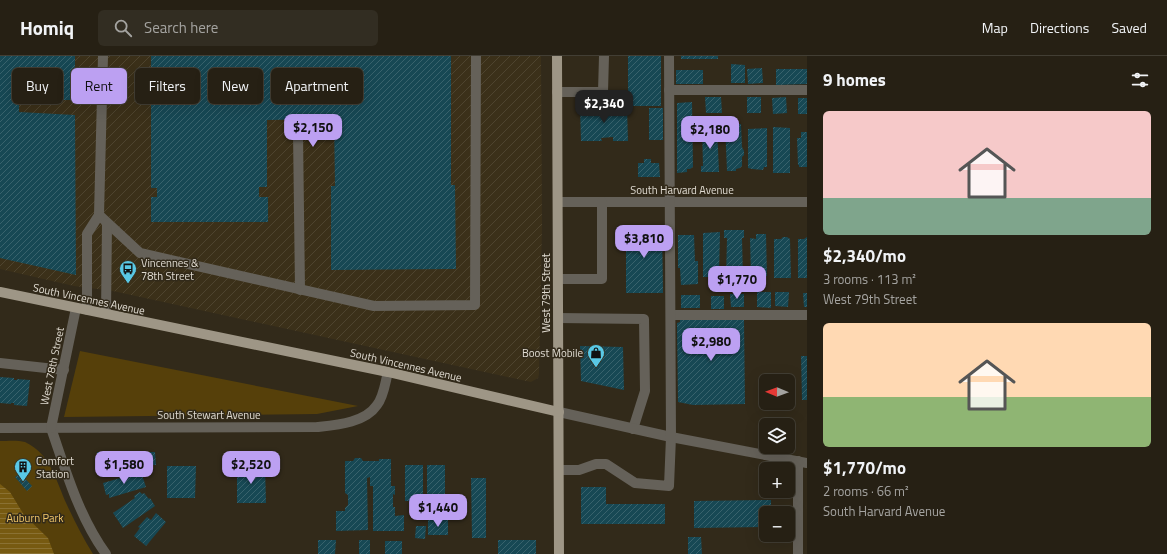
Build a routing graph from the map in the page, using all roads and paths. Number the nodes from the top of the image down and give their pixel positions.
1 (103, 56) edge
2 (476, 56) edge
3 (557, 56) edge
4 (604, 56) edge
5 (669, 56) edge
6 (669, 90) junction
7 (807, 90) edge
8 (557, 92) junction
9 (298, 132) dead end
10 (558, 202) junction
11 (602, 202) junction
12 (670, 202) junction
13 (807, 202) edge
14 (99, 215) junction
15 (107, 223) junction
16 (558, 279) junction
17 (300, 290) junction
18 (0, 292) edge
19 (76, 308) junction
20 (87, 310) junction
21 (106, 314) junction
22 (807, 315) edge
23 (671, 316) junction
24 (558, 318) junction
25 (0, 363) edge
26 (64, 370) junction
27 (388, 372) junction
28 (559, 412) junction
29 (0, 428) edge
30 (51, 428) junction
31 (633, 429) junction
32 (671, 437) junction
33 (803, 462) edge
34 (559, 470) junction
35 (106, 554) edge
36 (559, 554) edge
37 (798, 554) edge

1 - 14 street
2 - 17 street
3 - 8 main road, West 79th Street
4 - 8 street
5 - 6 street
6 - 7 street
6 - 12 street
8 - 10 main road, West 79th Street
9 - 17 street
10 - 11 street, South Harvard Avenue
10 - 16 main road, West 79th Street
11 - 12 street, South Harvard Avenue
11 - 16 street
12 - 13 street, South Harvard Avenue
12 - 23 street
14 - 15 street
14 - 20 street
15 - 17 street
15 - 21 street
16 - 24 main road, West 79th Street
18 - 19 main road, South Vincennes Avenue
19 - 20 main road, South Vincennes Avenue
19 - 26 street, West 78th Street
20 - 21 main road, South Vincennes Avenue
21 - 27 main road, South Vincennes Avenue
22 - 23 street
23 - 32 street
24 - 28 main road, West 79th Street
24 - 31 street
25 - 26 street
26 - 30 street, West 78th Street
27 - 28 main road, South Vincennes Avenue
27 - 30 street, South Stewart Avenue
28 - 31 street, South Vincennes Avenue
28 - 34 main road, West 79th Street
29 - 30 street, South Stewart Avenue
30 - 35 street
31 - 32 street, South Vincennes Avenue
32 - 33 street, South Vincennes Avenue
32 - 34 street
33 - 37 street
34 - 36 main road, West 79th Street

